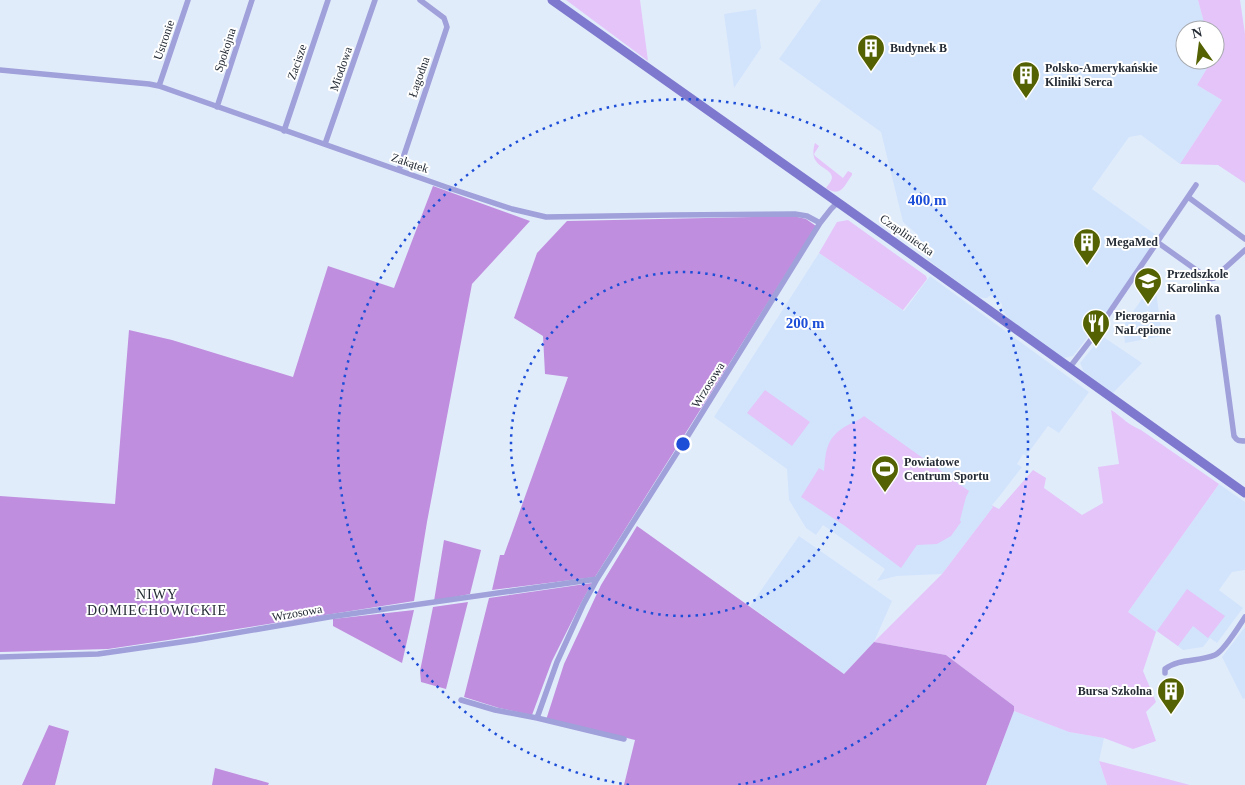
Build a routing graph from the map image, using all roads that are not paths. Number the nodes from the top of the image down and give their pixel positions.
1 (188, 0) edge
2 (252, 0) edge
3 (328, 0) edge
4 (375, 0) edge
5 (420, 0) edge
6 (552, 0) edge
7 (0, 70) edge
8 (159, 86) junction
9 (217, 107) junction
10 (284, 131) junction
11 (325, 144) junction
12 (398, 170) junction
13 (1196, 185) dead end
14 (1188, 197) junction
15 (838, 202) junction
16 (820, 223) junction
17 (1245, 239) edge
18 (1157, 242) junction
19 (1245, 250) edge
20 (1218, 317) dead end
21 (1070, 368) junction
22 (1245, 441) edge
23 (1245, 493) edge
24 (596, 579) junction
25 (1245, 617) edge
26 (0, 657) edge
27 (1165, 673) dead end
28 (461, 700) dead end
29 (537, 718) junction
30 (624, 739) dead end

1 - 8 street, Ustronie
2 - 9 street, Spokojna
3 - 10 street, Zacisze
4 - 11 street, Miodowa
5 - 12 street, Łagodna
6 - 15 main road, Czapliniecka
7 - 8 street, Zakątek
8 - 9 street, Zakątek
9 - 10 street, Zakątek
10 - 11 street, Zakątek
11 - 12 street, Zakątek
12 - 16 street, Zakątek
13 - 14 street
14 - 17 street
14 - 18 street
15 - 16 street, Wrzosowa
15 - 21 main road, Czapliniecka
16 - 24 street, Wrzosowa
18 - 19 street
18 - 21 street
20 - 22 street
21 - 23 main road, Czapliniecka
24 - 26 street, Wrzosowa
24 - 29 street, Wrzosowa
25 - 27 street
28 - 29 street
29 - 30 street

